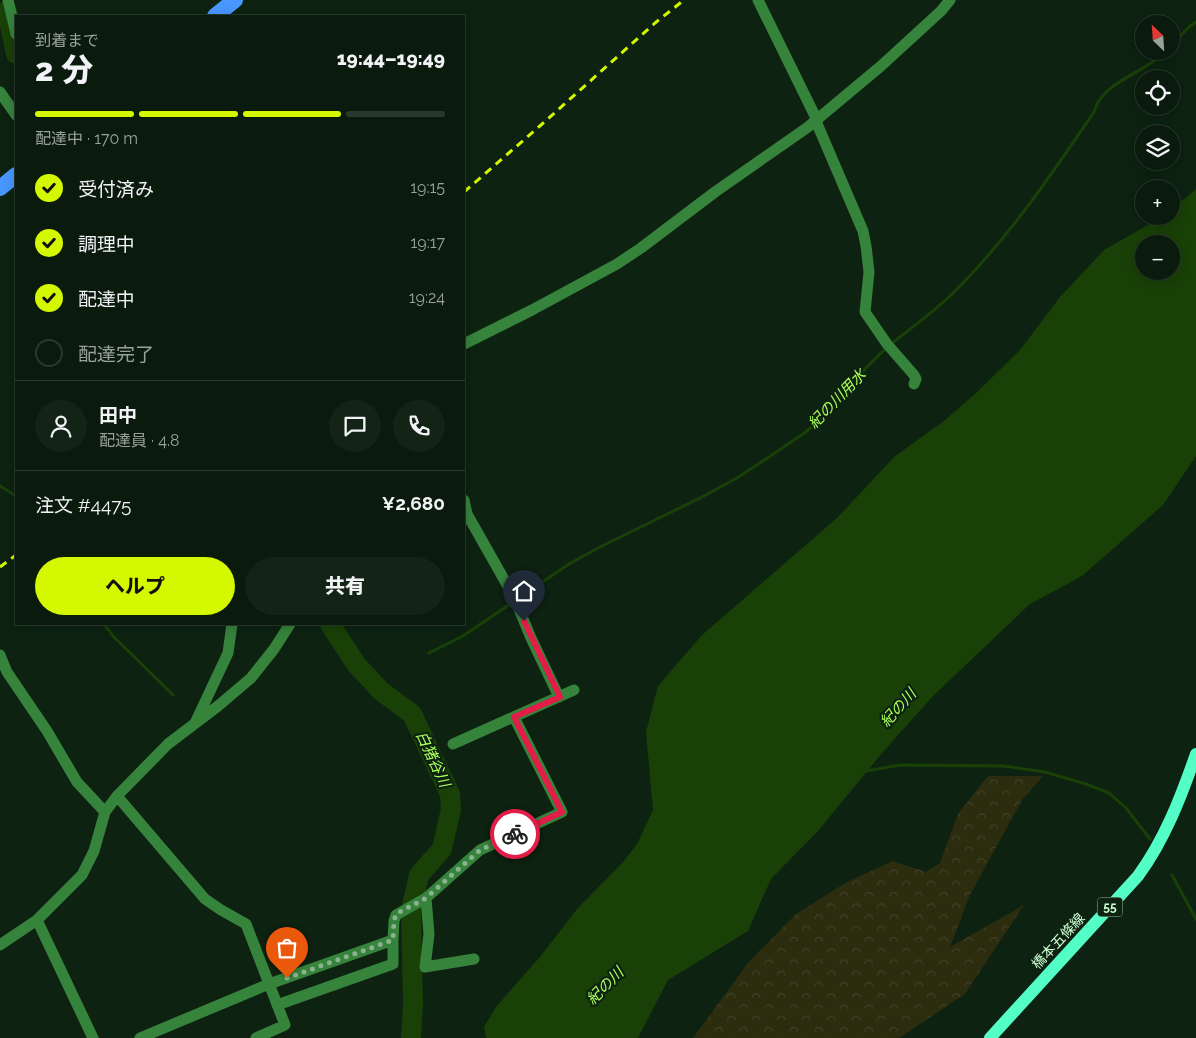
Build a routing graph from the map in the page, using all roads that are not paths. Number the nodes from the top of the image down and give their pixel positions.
1 (8, 0) edge
2 (235, 0) edge
3 (758, 0) edge
4 (950, 0) edge
5 (216, 15) edge
6 (15, 30) edge
7 (0, 92) edge
8 (15, 114) edge
9 (816, 118) junction
10 (15, 176) edge
11 (0, 188) edge
12 (465, 344) edge
13 (914, 384) dead end
14 (465, 505) edge
15 (232, 625) edge
16 (289, 625) edge
17 (0, 655) edge
18 (574, 690) dead end
19 (560, 697) junction
20 (514, 717) junction
21 (195, 722) junction
22 (453, 744) dead end
23 (1196, 754) edge
24 (116, 796) junction
25 (106, 812) junction
26 (416, 903) junction
27 (37, 920) junction
28 (393, 940) junction
29 (0, 944) edge
30 (474, 959) dead end
31 (269, 984) junction
32 (277, 1005) junction
33 (92, 1038) edge
34 (140, 1038) edge
35 (256, 1038) edge
36 (990, 1038) edge

1 - 6 street
2 - 5 highway
3 - 9 street
4 - 9 street
7 - 8 street
9 - 12 street
9 - 13 street
10 - 11 highway
14 - 19 street
15 - 21 street
16 - 21 street
17 - 25 street
18 - 19 street
19 - 20 street
20 - 22 street
20 - 26 street
21 - 24 street
23 - 36 main road, 橋本五條線 / 55
24 - 25 street
24 - 31 street
25 - 27 street
26 - 28 street
26 - 30 street
27 - 29 street
27 - 33 street
28 - 31 street
28 - 32 street
31 - 32 street
31 - 34 street
32 - 35 street

